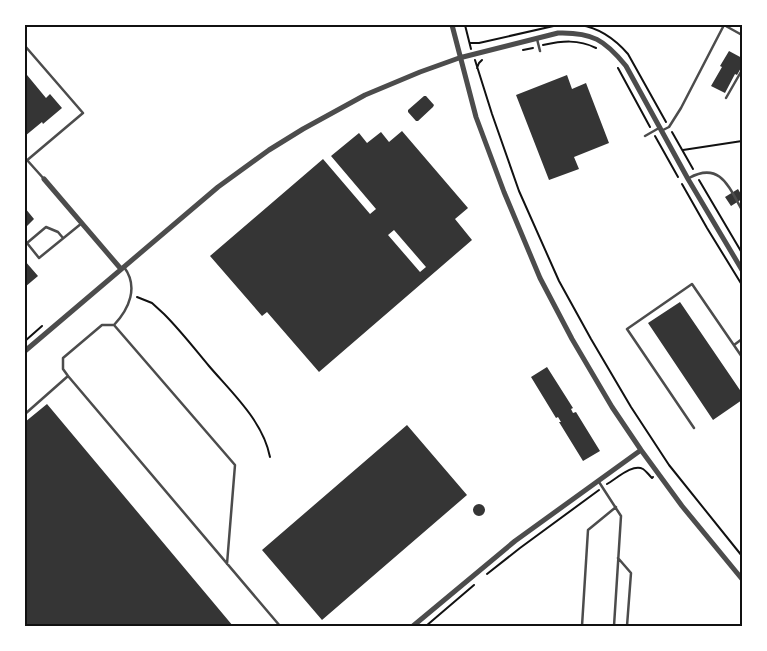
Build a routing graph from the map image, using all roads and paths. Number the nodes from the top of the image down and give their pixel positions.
1 (452, 25) edge
2 (466, 25) edge
3 (558, 25) edge
4 (742, 35) edge
5 (537, 38) junction
6 (470, 43) junction
7 (25, 46) edge
8 (539, 46) junction
9 (597, 48) dead end
10 (520, 50) dead end
11 (540, 51) dead end
12 (473, 54) junction
13 (460, 58) junction
14 (484, 58) dead end
15 (616, 66) dead end
16 (477, 68) junction
17 (742, 70) edge
18 (726, 98) dead end
19 (660, 130) junction
20 (652, 132) junction
21 (645, 136) dead end
22 (742, 141) edge
23 (674, 154) junction
24 (26, 161) edge
25 (44, 179) joint
26 (688, 179) junction
27 (742, 210) edge
28 (82, 223) junction
29 (63, 238) junction
30 (740, 261) edge
31 (123, 268) junction
32 (742, 270) edge
33 (742, 285) edge
34 (132, 296) junction
35 (114, 325) junction
36 (742, 339) edge
37 (734, 345) junction
38 (25, 351) edge
39 (742, 357) edge
40 (68, 376) junction
41 (25, 414) edge
42 (694, 428) dead end
43 (641, 450) junction
44 (270, 457) dead end
45 (669, 465) junction
46 (658, 473) junction
47 (599, 480) junction
48 (603, 487) junction
49 (616, 507) junction
50 (742, 556) edge
51 (618, 558) junction
52 (227, 564) junction
53 (483, 578) dead end
54 (742, 579) edge
55 (476, 584) dead end
56 (280, 626) edge
57 (413, 626) edge
58 (426, 626) edge
59 (582, 626) edge
60 (614, 626) edge
61 (627, 626) edge

1 - 13 street
2 - 6 path
3 - 6 path
4 - 19 lane
5 - 8 lane
5 - 12 street
5 - 19 street
6 - 12 path
7 - 24 lane
8 - 9 path
8 - 10 path
8 - 11 lane
12 - 13 street
12 - 16 path
13 - 31 street
13 - 43 street
14 - 16 path
15 - 20 path
16 - 45 path
17 - 18 lane
19 - 20 lane
19 - 23 street
20 - 21 lane
20 - 33 path
22 - 23 path
23 - 26 street
24 - 25 lane
25 - 28 street
26 - 27 lane
26 - 30 street
28 - 29 lane
28 - 31 street
29 - 29 lane
30 - 32 street
31 - 34 lane
31 - 38 street
34 - 35 lane
34 - 44 path
35 - 40 lane
35 - 52 lane
36 - 37 lane
37 - 39 lane
37 - 42 lane
40 - 41 lane
40 - 52 lane
43 - 46 street
43 - 47 street
45 - 46 path
45 - 50 path
46 - 48 path
46 - 54 street
47 - 48 lane
47 - 57 street
48 - 49 lane
48 - 53 path
49 - 51 lane
49 - 59 lane
51 - 60 lane
51 - 61 lane
52 - 56 lane
55 - 58 path

